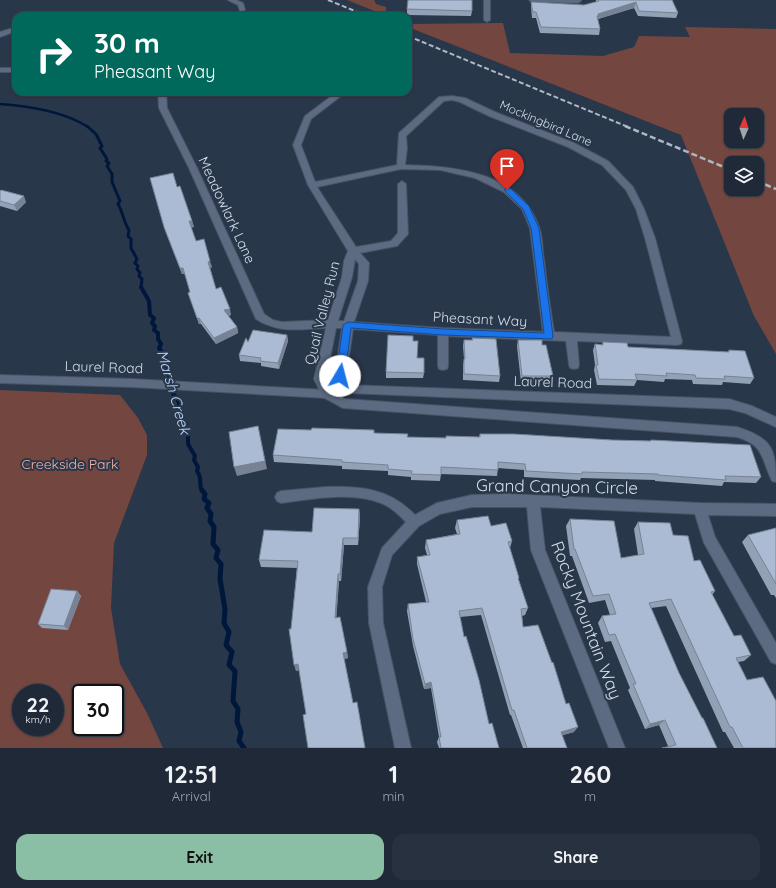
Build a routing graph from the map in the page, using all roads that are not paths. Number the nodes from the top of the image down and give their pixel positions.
1 (231, 0) edge
2 (487, 0) edge
3 (532, 0) edge
4 (578, 0) edge
5 (242, 10) dead end
6 (488, 20) dead end
7 (12, 30) edge
8 (0, 35) edge
9 (0, 70) edge
10 (12, 70) edge
11 (162, 96) edge
12 (337, 96) edge
13 (401, 167) junction
14 (402, 184) dead end
15 (312, 185) junction
16 (353, 251) junction
17 (332, 324) junction
18 (348, 325) junction
19 (282, 326) joint
20 (443, 332) junction
21 (548, 336) junction
22 (571, 336) junction
23 (677, 341) joint
24 (574, 365) dead end
25 (443, 366) dead end
26 (0, 379) edge
27 (327, 394) junction
28 (776, 422) edge
29 (776, 477) edge
30 (281, 497) dead end
31 (533, 502) junction
32 (700, 509) junction
33 (776, 510) edge
34 (414, 522) junction
35 (776, 657) edge
36 (403, 748) edge
37 (617, 748) edge

1 - 5 street
2 - 6 street
3 - 4 street
7 - 8 street
9 - 10 street
11 - 19 street, Meadowlark Lane
12 - 15 street, Quail Valley Run
13 - 15 street
13 - 21 street
13 - 23 street, Mockingbird Lane
14 - 16 street
15 - 16 street, Quail Valley Run
16 - 17 street, Quail Valley Run
16 - 18 street, Quail Valley Run
17 - 18 street, Pheasant Way
17 - 19 street, Pheasant Way
17 - 27 street, Quail Valley Run
18 - 20 street, Pheasant Way
18 - 27 street, Quail Valley Run
20 - 21 street, Pheasant Way
20 - 25 street
21 - 22 street, Pheasant Way
22 - 23 street, Pheasant Way
22 - 24 street
26 - 27 street, Laurel Road
27 - 28 street, Laurel Road
27 - 29 street, Laurel Road
30 - 34 street
31 - 32 street, Grand Canyon Circle
31 - 34 street, Grand Canyon Circle
31 - 37 street, Rocky Mountain Way
32 - 33 street, Grand Canyon Circle
32 - 35 street
34 - 36 street, Grand Canyon Circle

